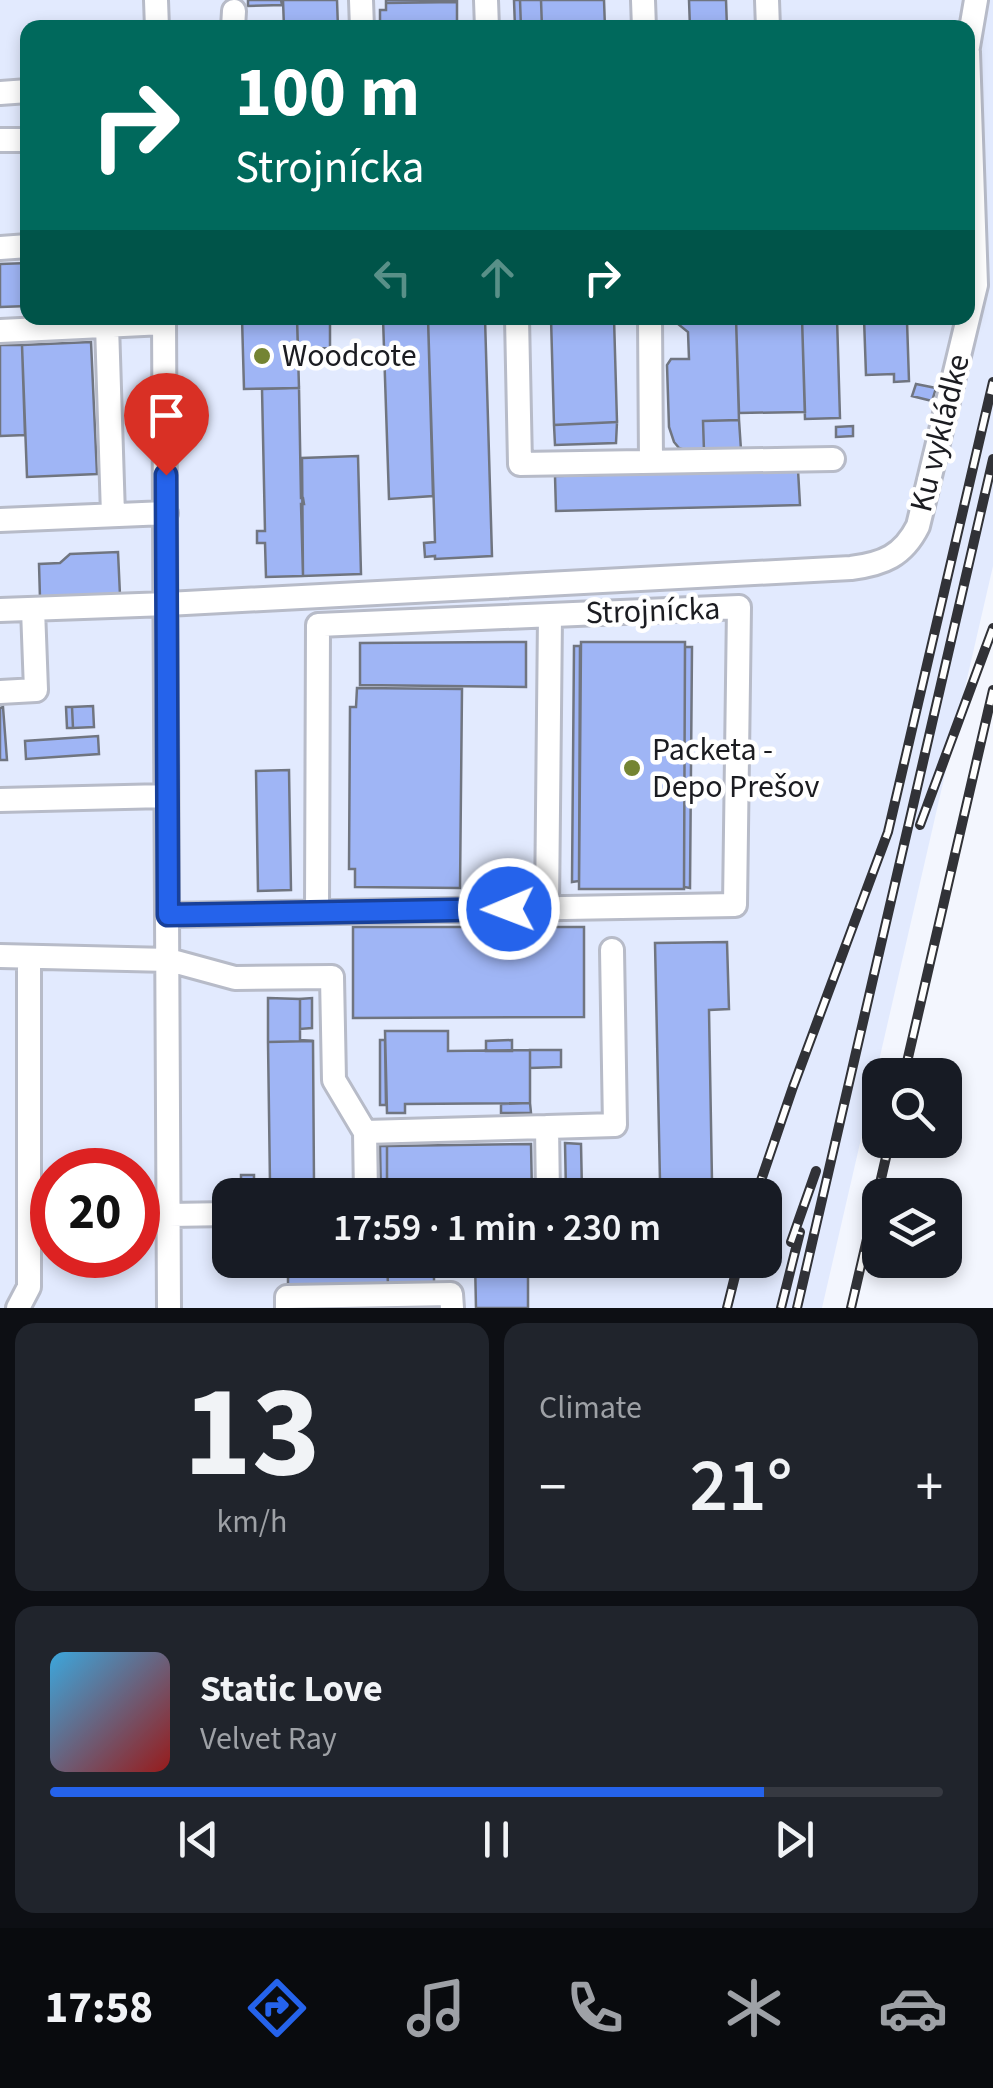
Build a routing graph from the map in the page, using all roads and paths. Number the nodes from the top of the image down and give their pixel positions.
1 (975, 256) edge
2 (975, 289) edge
3 (108, 325) joint
4 (164, 325) edge
5 (517, 325) edge
6 (650, 325) edge
7 (966, 325) edge
8 (0, 331) edge
9 (833, 459) dead end
10 (652, 462) junction
11 (166, 513) junction
12 (113, 515) junction
13 (0, 520) edge
14 (166, 604) junction
15 (33, 609) junction
16 (0, 610) edge
17 (550, 616) junction
18 (0, 692) edge
19 (166, 796) junction
20 (0, 800) edge
21 (547, 908) junction
22 (317, 912) junction
23 (168, 915) junction
24 (612, 950) dead end
25 (0, 956) edge
26 (28, 957) junction
27 (169, 960) junction
28 (547, 1127) junction
29 (365, 1132) junction
30 (366, 1178) edge
31 (548, 1178) edge
32 (169, 1214) junction
33 (212, 1214) edge
34 (18, 1308) edge
35 (169, 1308) edge
36 (287, 1308) edge
37 (452, 1308) edge

1 - 2 street, Ku vykládke
3 - 8 street
3 - 12 street
4 - 11 street
5 - 10 street
6 - 10 street
7 - 14 street, Ku vykládke
9 - 10 street
11 - 12 street
11 - 14 street
12 - 13 street
14 - 15 street, Ku vykládke
14 - 19 street
15 - 16 street, Ku vykládke
15 - 18 street
17 - 21 street
17 - 21 street, Strojnícka
17 - 22 street, Strojnícka
19 - 20 street
19 - 23 street
21 - 22 street, Strojnícka
22 - 23 street, Strojnícka
23 - 27 street
24 - 28 street
25 - 26 street
26 - 27 street
26 - 34 street
27 - 29 street
27 - 32 street
28 - 29 street
28 - 31 street
29 - 30 street
32 - 33 street
32 - 35 street
36 - 37 street

